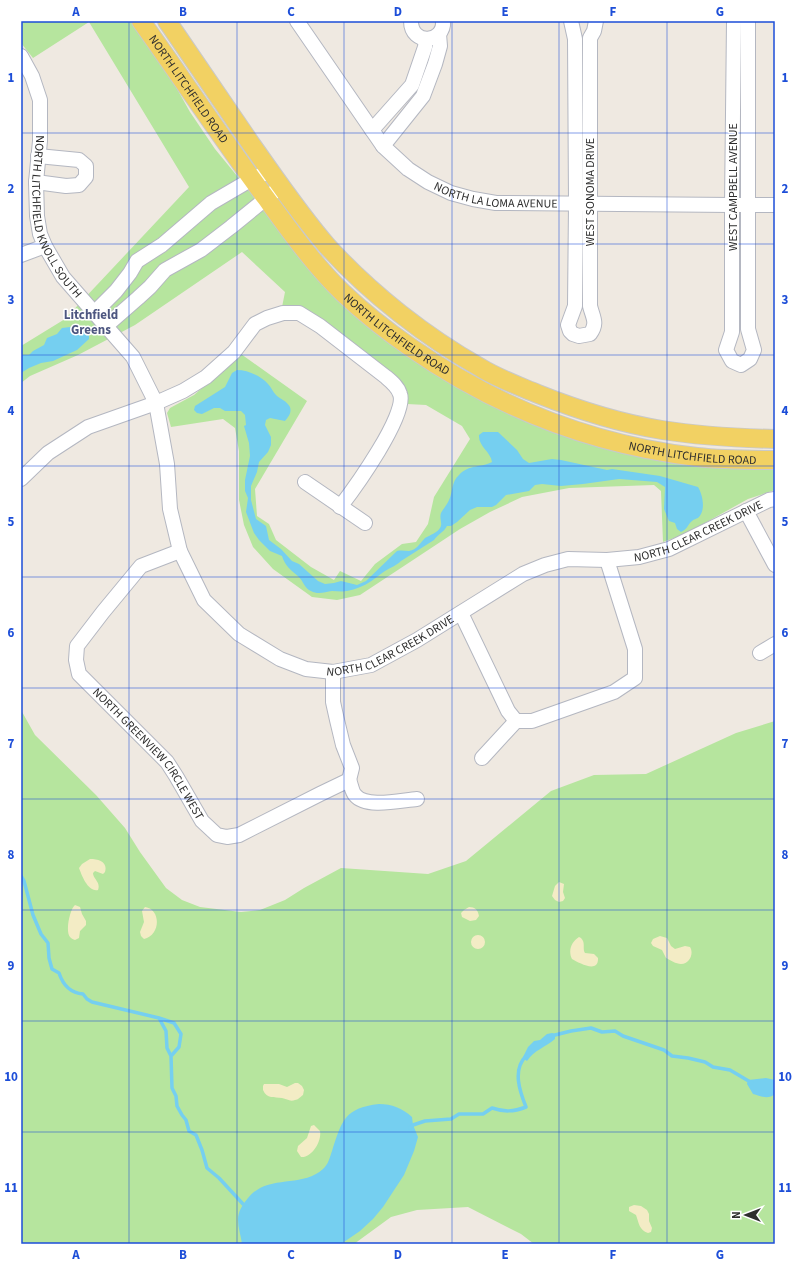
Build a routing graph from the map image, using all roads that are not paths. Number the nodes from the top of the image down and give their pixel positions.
1 (141, 21) edge
2 (167, 21) edge
3 (297, 21) edge
4 (412, 21) edge
5 (571, 21) edge
6 (596, 21) edge
7 (734, 21) edge
8 (748, 21) edge
9 (441, 27) edge
10 (426, 39) junction
11 (21, 56) edge
12 (412, 85) junction
13 (734, 89) junction
14 (748, 89) junction
15 (425, 91) junction
16 (590, 102) junction
17 (576, 103) junction
18 (372, 130) junction
19 (383, 146) junction
20 (38, 156) junction
21 (271, 172) junction
22 (252, 180) junction
23 (36, 182) junction
24 (281, 186) junction
25 (266, 198) junction
26 (584, 204) junction
27 (748, 204) junction
28 (732, 205) junction
29 (775, 205) edge
30 (45, 246) junction
31 (150, 252) junction
32 (21, 255) edge
33 (165, 270) junction
34 (130, 273) junction
35 (575, 281) junction
36 (590, 281) junction
37 (732, 285) junction
38 (748, 285) junction
39 (146, 291) junction
40 (95, 312) junction
41 (106, 326) junction
42 (156, 403) junction
43 (775, 439) edge
44 (775, 460) edge
45 (21, 479) edge
46 (305, 482) dead end
47 (775, 499) edge
48 (340, 507) junction
49 (746, 511) junction
50 (365, 523) dead end
51 (180, 552) junction
52 (607, 560) junction
53 (775, 565) edge
54 (462, 613) junction
55 (775, 644) edge
56 (760, 653) dead end
57 (333, 672) junction
58 (516, 721) junction
59 (482, 758) dead end
60 (349, 780) junction
61 (417, 799) dead end

1 - 22 main road, NORTH LITCHFIELD ROAD
2 - 21 main road, NORTH LITCHFIELD ROAD
3 - 18 street, NORTH LA LOMA AVENUE
4 - 10 street
5 - 17 street, WEST SONOMA DRIVE
6 - 16 street, WEST SONOMA DRIVE
7 - 13 street, WEST CAMPBELL AVENUE
8 - 14 street, WEST CAMPBELL AVENUE
9 - 10 street
9 - 15 street
10 - 12 street
11 - 20 street, NORTH LITCHFIELD KNOLL SOUTH
12 - 15 street
12 - 18 street
13 - 14 street
13 - 28 street, WEST CAMPBELL AVENUE
14 - 27 street, WEST CAMPBELL AVENUE
15 - 19 street
16 - 17 street
16 - 26 street, WEST SONOMA DRIVE
17 - 26 street, WEST SONOMA DRIVE
18 - 19 street, NORTH LA LOMA AVENUE
19 - 26 street, NORTH LA LOMA AVENUE
20 - 23 street, NORTH LITCHFIELD KNOLL SOUTH
20 - 23 street
21 - 22 street
21 - 24 main road, NORTH LITCHFIELD ROAD
22 - 25 main road, NORTH LITCHFIELD ROAD
22 - 31 street
23 - 30 street, NORTH LITCHFIELD KNOLL SOUTH
24 - 25 street
24 - 43 main road, NORTH LITCHFIELD ROAD
25 - 33 street
25 - 44 main road, NORTH LITCHFIELD ROAD
26 - 28 street, NORTH LA LOMA AVENUE
26 - 35 street, WEST SONOMA DRIVE
26 - 36 street, WEST SONOMA DRIVE
27 - 28 street, NORTH LA LOMA AVENUE
27 - 29 street, NORTH LA LOMA AVENUE
27 - 38 street, WEST CAMPBELL AVENUE
28 - 37 street, WEST CAMPBELL AVENUE
30 - 32 street
30 - 40 street, NORTH LITCHFIELD KNOLL SOUTH
31 - 33 street
31 - 34 street
33 - 39 street
34 - 39 street
34 - 40 street
35 - 36 street
35 - 36 street, WEST SONOMA DRIVE
37 - 38 street
37 - 38 street, WEST CAMPBELL AVENUE
39 - 41 street
40 - 41 street, NORTH LITCHFIELD KNOLL SOUTH
41 - 42 street, NORTH LITCHFIELD KNOLL SOUTH
42 - 45 street
42 - 48 street
42 - 51 street, NORTH CLEAR CREEK DRIVE
46 - 48 street
47 - 49 street, NORTH CLEAR CREEK DRIVE
48 - 50 street
49 - 52 street, NORTH CLEAR CREEK DRIVE
49 - 53 street
51 - 57 street, NORTH CLEAR CREEK DRIVE
51 - 60 street, NORTH GREENVIEW CIRCLE WEST
52 - 54 street, NORTH CLEAR CREEK DRIVE
52 - 58 street
54 - 57 street, NORTH CLEAR CREEK DRIVE
54 - 58 street
55 - 56 street
57 - 60 street
58 - 59 street
60 - 61 street

